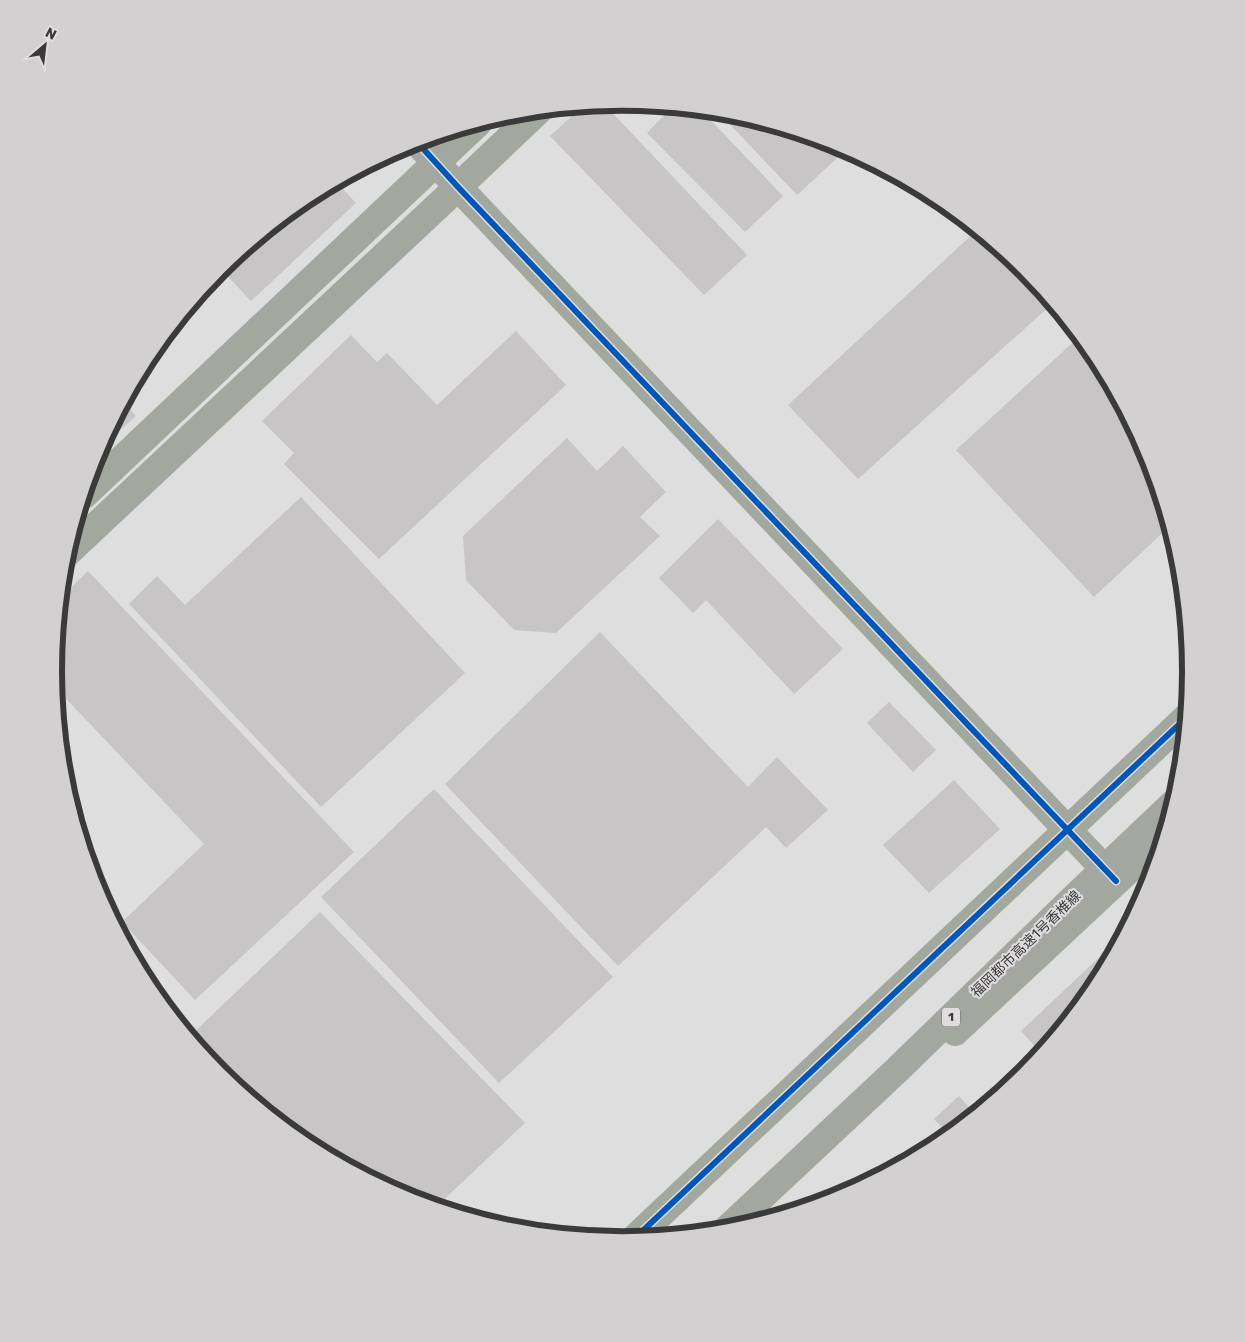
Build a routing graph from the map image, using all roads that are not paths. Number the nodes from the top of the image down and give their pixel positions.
1 (529, 119) edge
2 (467, 133) edge
3 (423, 148) edge
4 (437, 162) junction
5 (458, 187) junction
6 (94, 485) edge
7 (78, 543) edge
8 (1180, 724) edge
9 (1164, 813) edge
10 (1068, 829) junction
11 (1158, 835) edge
12 (1155, 846) edge
13 (1116, 881) junction
14 (763, 1213) edge
15 (754, 1215) edge
16 (738, 1219) edge
17 (643, 1230) edge

1 - 5 street
2 - 4 street
3 - 4 street
4 - 5 street
4 - 6 street
5 - 7 street
5 - 10 street
8 - 10 street
9 - 16 highway, 福岡都市高速1号香椎線 / 1, bridge
10 - 13 street
10 - 17 street
11 - 15 highway, 福岡都市高速1号香椎線 / 1
12 - 13 street
13 - 14 street

